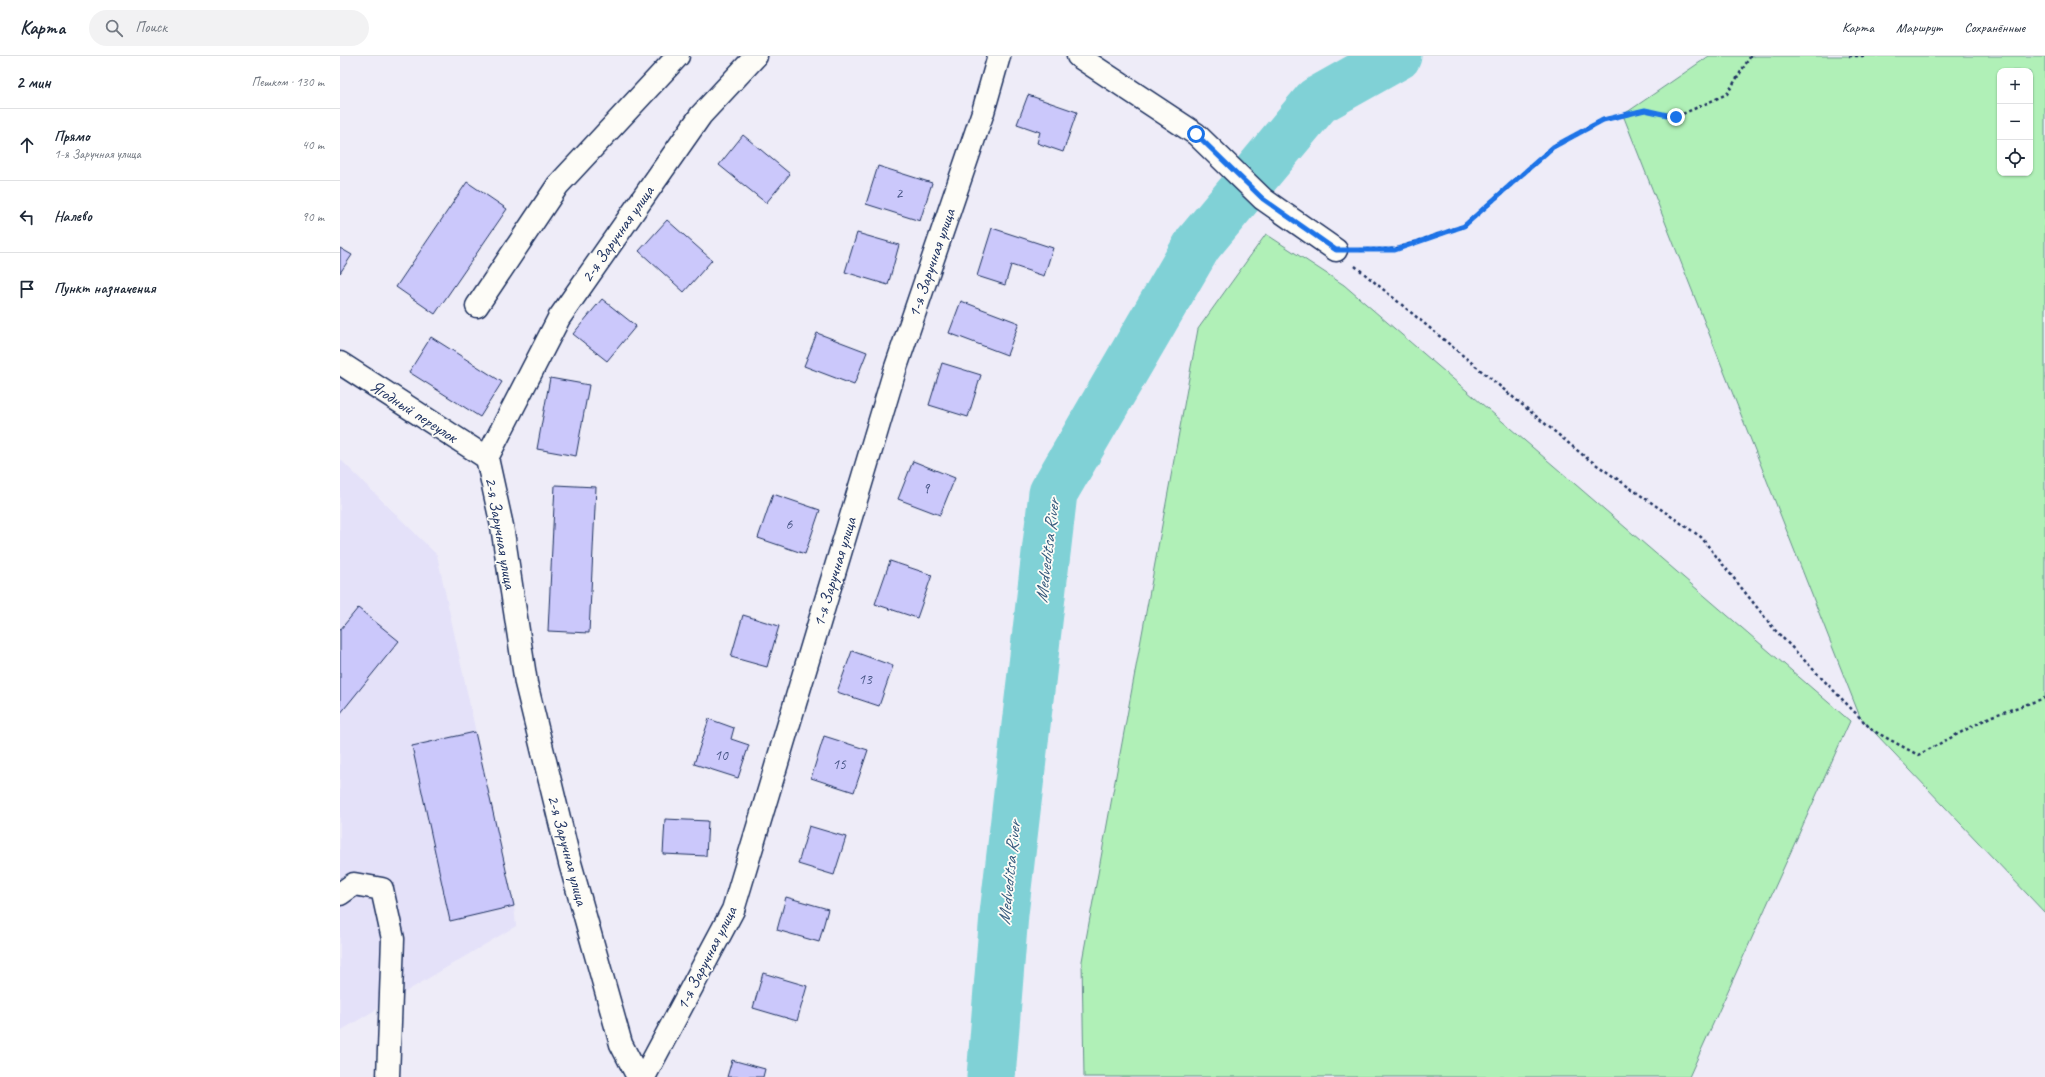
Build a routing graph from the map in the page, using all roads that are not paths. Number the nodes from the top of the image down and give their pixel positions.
1 (678, 56) edge
2 (756, 56) edge
3 (999, 56) edge
4 (1078, 56) edge
5 (1336, 250) road end
6 (477, 306) dead end
7 (340, 363) edge
8 (487, 458) junction
9 (340, 894) edge
10 (388, 1077) edge
11 (638, 1077) edge
12 (644, 1077) edge

1 - 6 street
2 - 8 street, 2-я Заручная улица
3 - 12 street, 1-я Заручная улица
4 - 5 street
7 - 8 street, Ягодный переулок
8 - 11 street, 2-я Заручная улица
9 - 10 street

